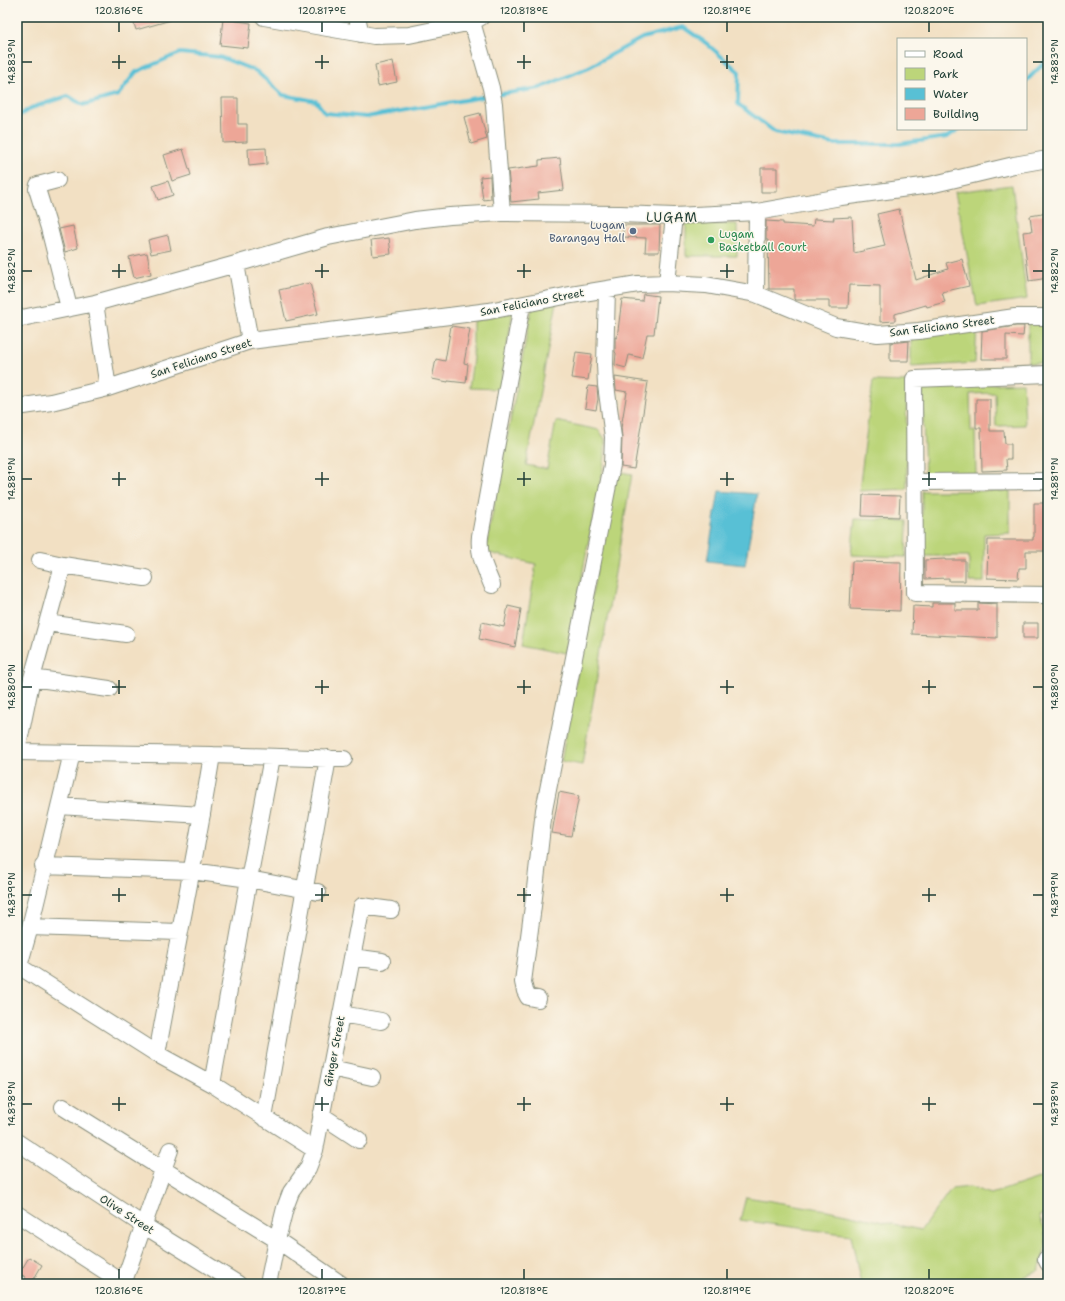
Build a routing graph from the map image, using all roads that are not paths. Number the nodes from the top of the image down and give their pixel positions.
1 (264, 17) edge
2 (357, 17) edge
3 (477, 20) edge
4 (361, 34) junction
5 (1048, 159) edge
6 (57, 180) dead end
7 (757, 212) junction
8 (502, 213) junction
9 (674, 216) junction
10 (236, 264) junction
11 (667, 283) junction
12 (607, 289) junction
13 (756, 294) junction
14 (95, 303) junction
15 (522, 305) junction
16 (69, 308) junction
17 (1048, 317) edge
18 (17, 319) edge
19 (250, 341) junction
20 (1048, 374) edge
21 (108, 388) junction
22 (17, 407) edge
23 (915, 482) junction
24 (1048, 482) edge
25 (40, 560) dead end
26 (64, 565) junction
27 (145, 578) dead end
28 (492, 585) dead end
29 (1048, 595) edge
30 (47, 624) junction
31 (126, 634) dead end
32 (32, 678) junction
33 (109, 689) dead end
34 (17, 752) edge
35 (72, 753) junction
36 (212, 755) junction
37 (272, 757) junction
38 (328, 758) junction
39 (344, 759) dead end
40 (59, 806) junction
41 (202, 815) junction
42 (43, 866) junction
43 (192, 871) junction
44 (249, 879) junction
45 (311, 891) junction
46 (391, 910) dead end
47 (30, 927) junction
48 (179, 932) junction
49 (352, 957) junction
50 (382, 961) dead end
51 (18, 966) edge
52 (538, 999) dead end
53 (341, 1014) junction
54 (381, 1021) dead end
55 (157, 1054) junction
56 (331, 1068) junction
57 (372, 1077) dead end
58 (212, 1084) junction
59 (63, 1107) dead end
60 (322, 1115) junction
61 (264, 1118) junction
62 (359, 1140) dead end
63 (17, 1142) edge
64 (170, 1150) dead end
65 (315, 1150) junction
66 (164, 1171) junction
67 (17, 1214) edge
68 (143, 1225) junction
69 (277, 1240) junction
70 (124, 1284) edge
71 (238, 1284) edge
72 (268, 1284) edge
73 (341, 1284) edge

1 - 4 street
2 - 4 street
3 - 4 street
3 - 8 street
5 - 7 street
6 - 16 street
7 - 9 street
7 - 13 street
8 - 9 street
8 - 10 street
9 - 11 street
10 - 14 street
10 - 19 street
11 - 12 street, San Feliciano Street
11 - 13 street, San Feliciano Street
12 - 15 street, San Feliciano Street
12 - 52 street
13 - 17 street, San Feliciano Street
14 - 16 street
14 - 21 street
15 - 19 street, San Feliciano Street
15 - 28 street
16 - 18 street
19 - 21 street, San Feliciano Street
20 - 23 street
21 - 22 street, San Feliciano Street
23 - 24 street
23 - 29 street
25 - 26 street
26 - 27 street
26 - 30 street
30 - 31 street
30 - 32 street
32 - 33 street
32 - 34 street
34 - 35 street
35 - 36 street
35 - 40 street
36 - 37 street
36 - 41 street
37 - 38 street
37 - 44 street
38 - 39 street
38 - 45 street
40 - 41 street
40 - 42 street
41 - 43 street
42 - 43 street
42 - 47 street
43 - 44 street
43 - 48 street
44 - 45 street
44 - 58 street
45 - 61 street
46 - 49 street, Ginger Street
47 - 48 street
47 - 51 street
48 - 55 street
49 - 50 street
49 - 53 street, Ginger Street
51 - 55 street
53 - 54 street
53 - 56 street, Ginger Street
55 - 58 street
56 - 57 street
56 - 60 street, Ginger Street
58 - 61 street
59 - 66 street
60 - 62 street
60 - 65 street, Ginger Street
61 - 65 street
63 - 68 street, Olive Street
64 - 66 street
65 - 69 street, Ginger Street
66 - 68 street
66 - 69 street
67 - 70 street
68 - 70 street
68 - 71 street, Olive Street
69 - 72 street, Ginger Street
69 - 73 street

